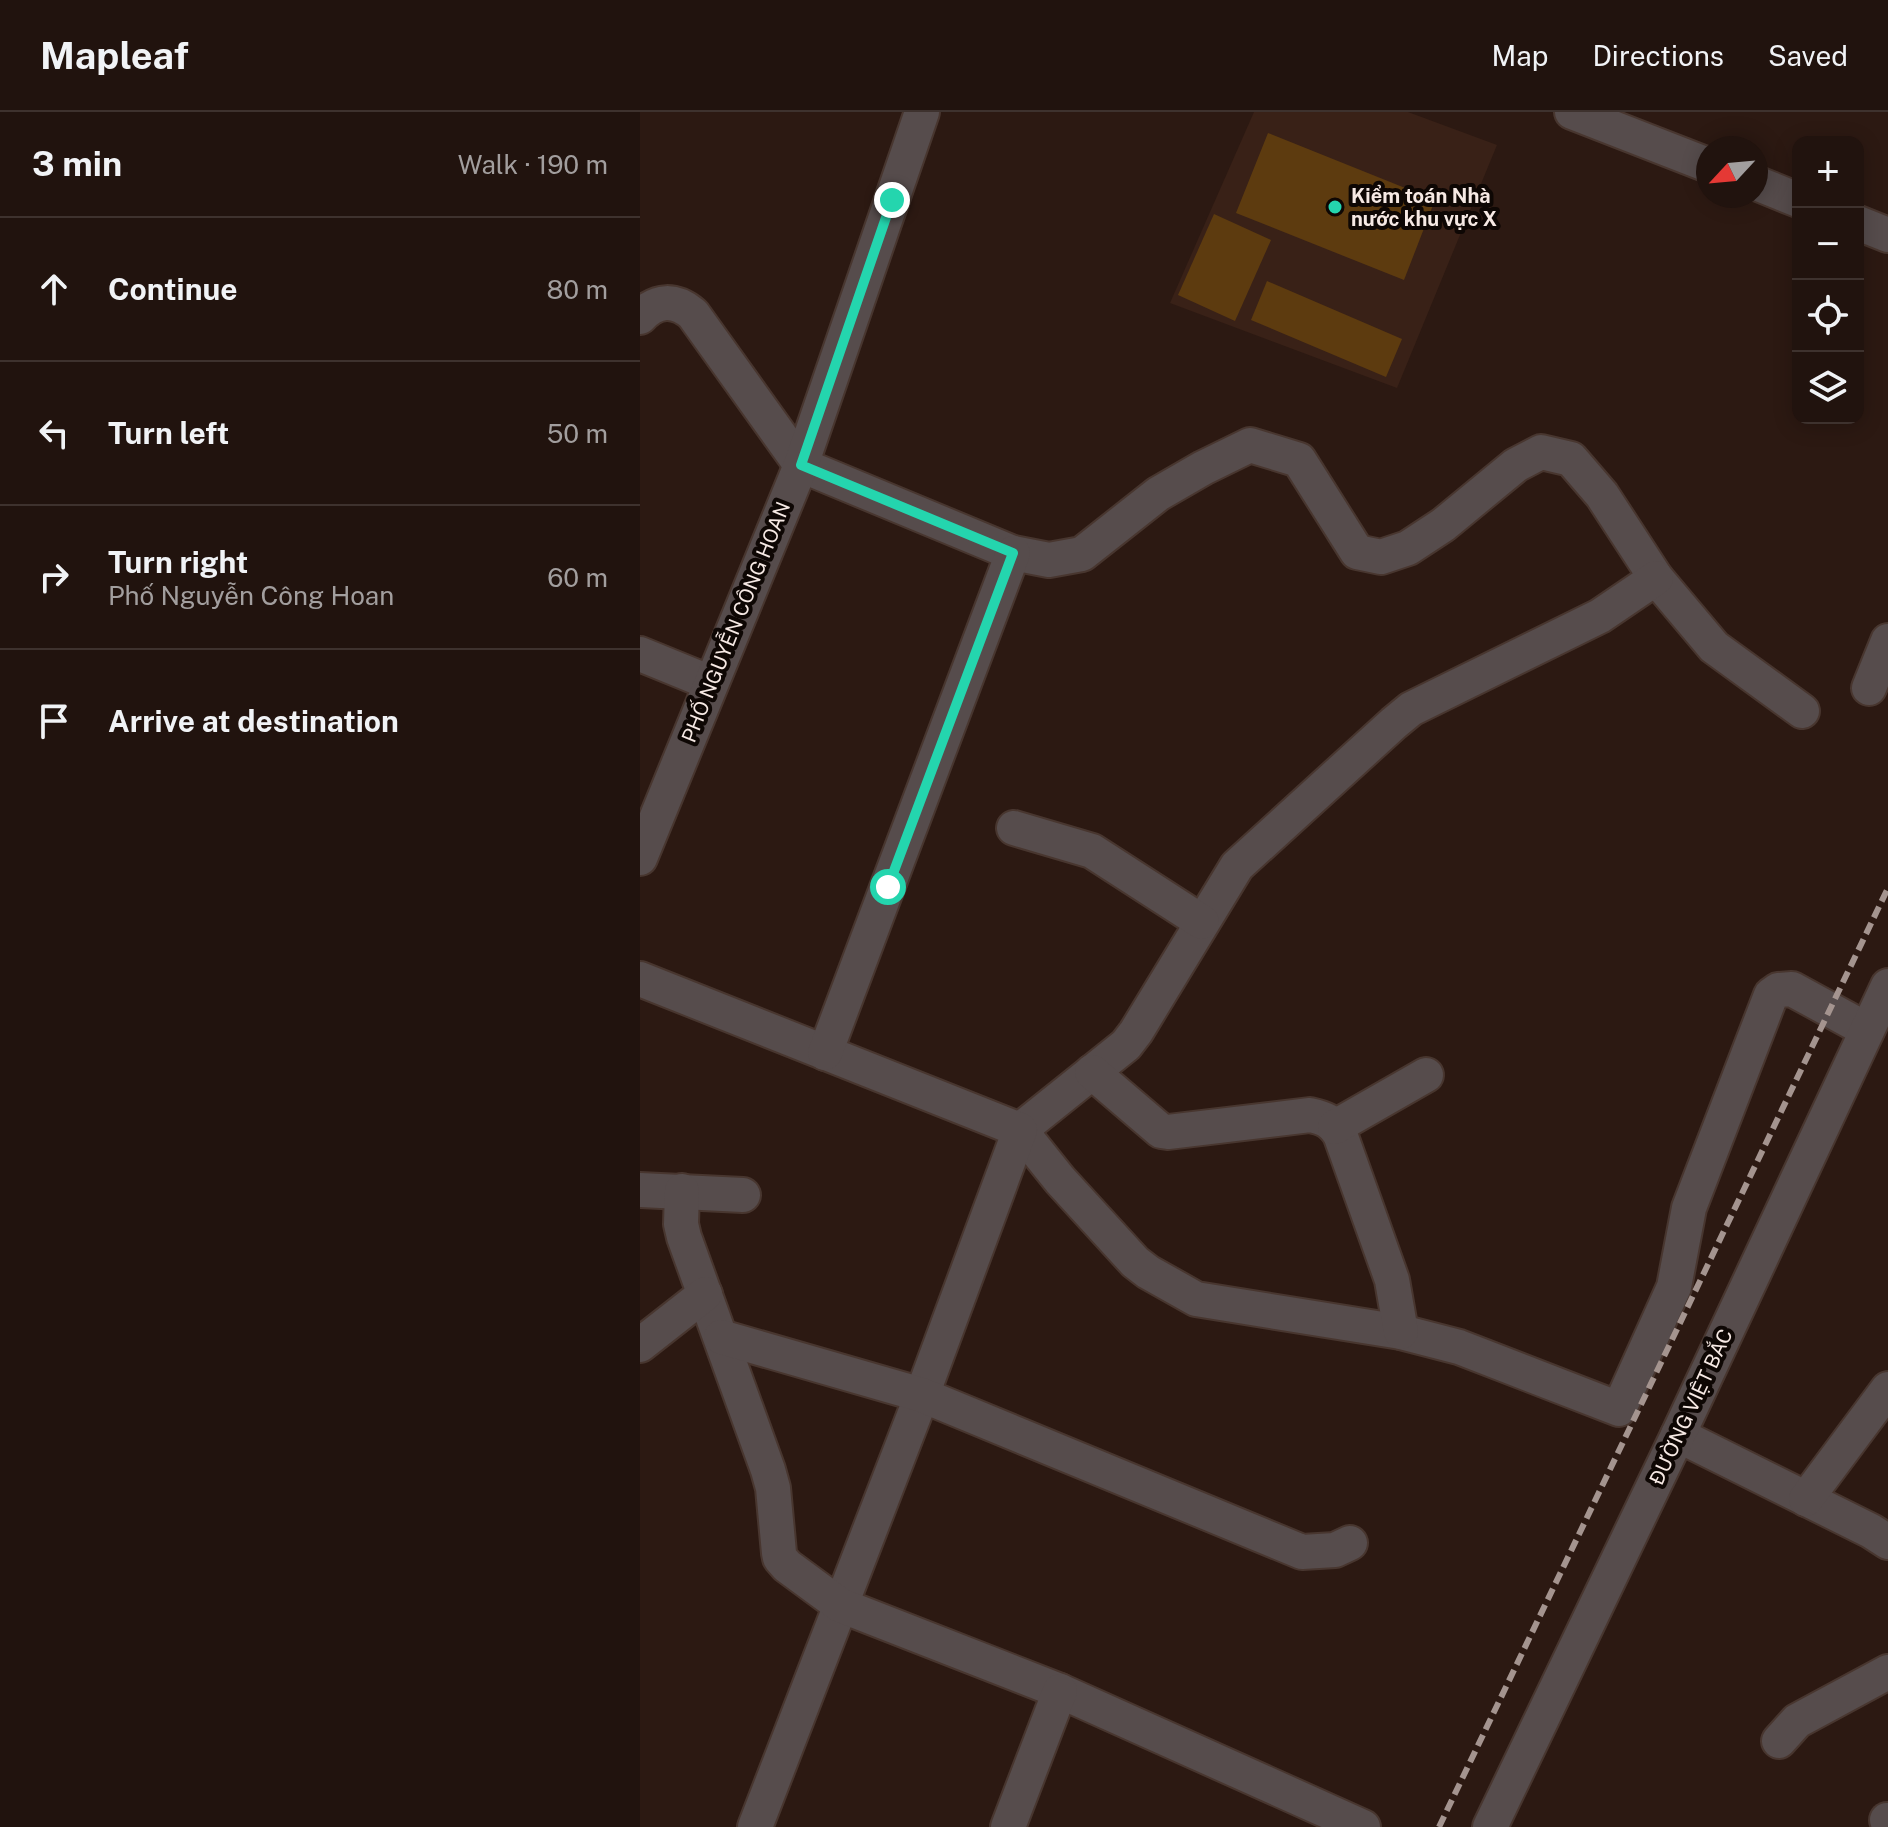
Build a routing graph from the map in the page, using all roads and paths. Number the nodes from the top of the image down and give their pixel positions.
1 (922, 112) edge
2 (1572, 112) edge
3 (1696, 160) edge
4 (1768, 188) edge
5 (1792, 198) edge
6 (1864, 225) edge
7 (1888, 235) edge
8 (640, 317) edge
9 (801, 465) junction
10 (1013, 553) junction
11 (1656, 578) junction
12 (1888, 641) edge
13 (640, 654) edge
14 (711, 683) junction
15 (1869, 688) dead end
16 (1802, 711) dead end
17 (1014, 828) dead end
18 (640, 858) edge
19 (1202, 922) junction
20 (640, 979) edge
21 (1888, 986) edge
22 (1867, 1030) junction
23 (825, 1053) junction
24 (1092, 1072) junction
25 (1426, 1075) dead end
26 (1335, 1127) junction
27 (1020, 1130) junction
28 (640, 1190) edge
29 (682, 1191) junction
30 (743, 1195) dead end
31 (705, 1294) junction
32 (1401, 1332) junction
33 (721, 1337) junction
34 (640, 1345) edge
35 (1888, 1389) edge
36 (922, 1395) junction
37 (1678, 1435) junction
38 (1806, 1499) junction
39 (1888, 1542) edge
40 (1350, 1543) dead end
41 (840, 1605) junction
42 (1888, 1672) edge
43 (1060, 1691) junction
44 (1779, 1741) dead end
45 (755, 1827) edge
46 (1008, 1827) edge
47 (1363, 1827) edge
48 (1490, 1827) edge

1 - 9 street, PHỐ NGUYỄN CÔNG HOAN
2 - 3 street
4 - 5 street
6 - 7 street
8 - 9 street
9 - 10 street
9 - 14 street, PHỐ NGUYỄN CÔNG HOAN
10 - 11 street
10 - 23 street
11 - 16 street
11 - 19 street
12 - 15 street
13 - 14 street
14 - 18 street, PHỐ NGUYỄN CÔNG HOAN
17 - 19 street
19 - 24 street
20 - 23 street
21 - 22 street, ĐƯỜNG VIỆT BẮC
22 - 32 street
22 - 37 street, ĐƯỜNG VIỆT BẮC
23 - 27 street
24 - 26 street
24 - 27 street
25 - 26 street
26 - 32 street
27 - 32 street
27 - 36 street
28 - 29 street
29 - 30 street
29 - 31 street
31 - 33 street
31 - 34 street
33 - 36 street
33 - 41 street
35 - 38 street
36 - 40 street
36 - 41 street
37 - 38 street
37 - 48 street, ĐƯỜNG VIỆT BẮC
38 - 39 street
41 - 43 street
41 - 45 street
42 - 44 street
43 - 46 street
43 - 47 street

